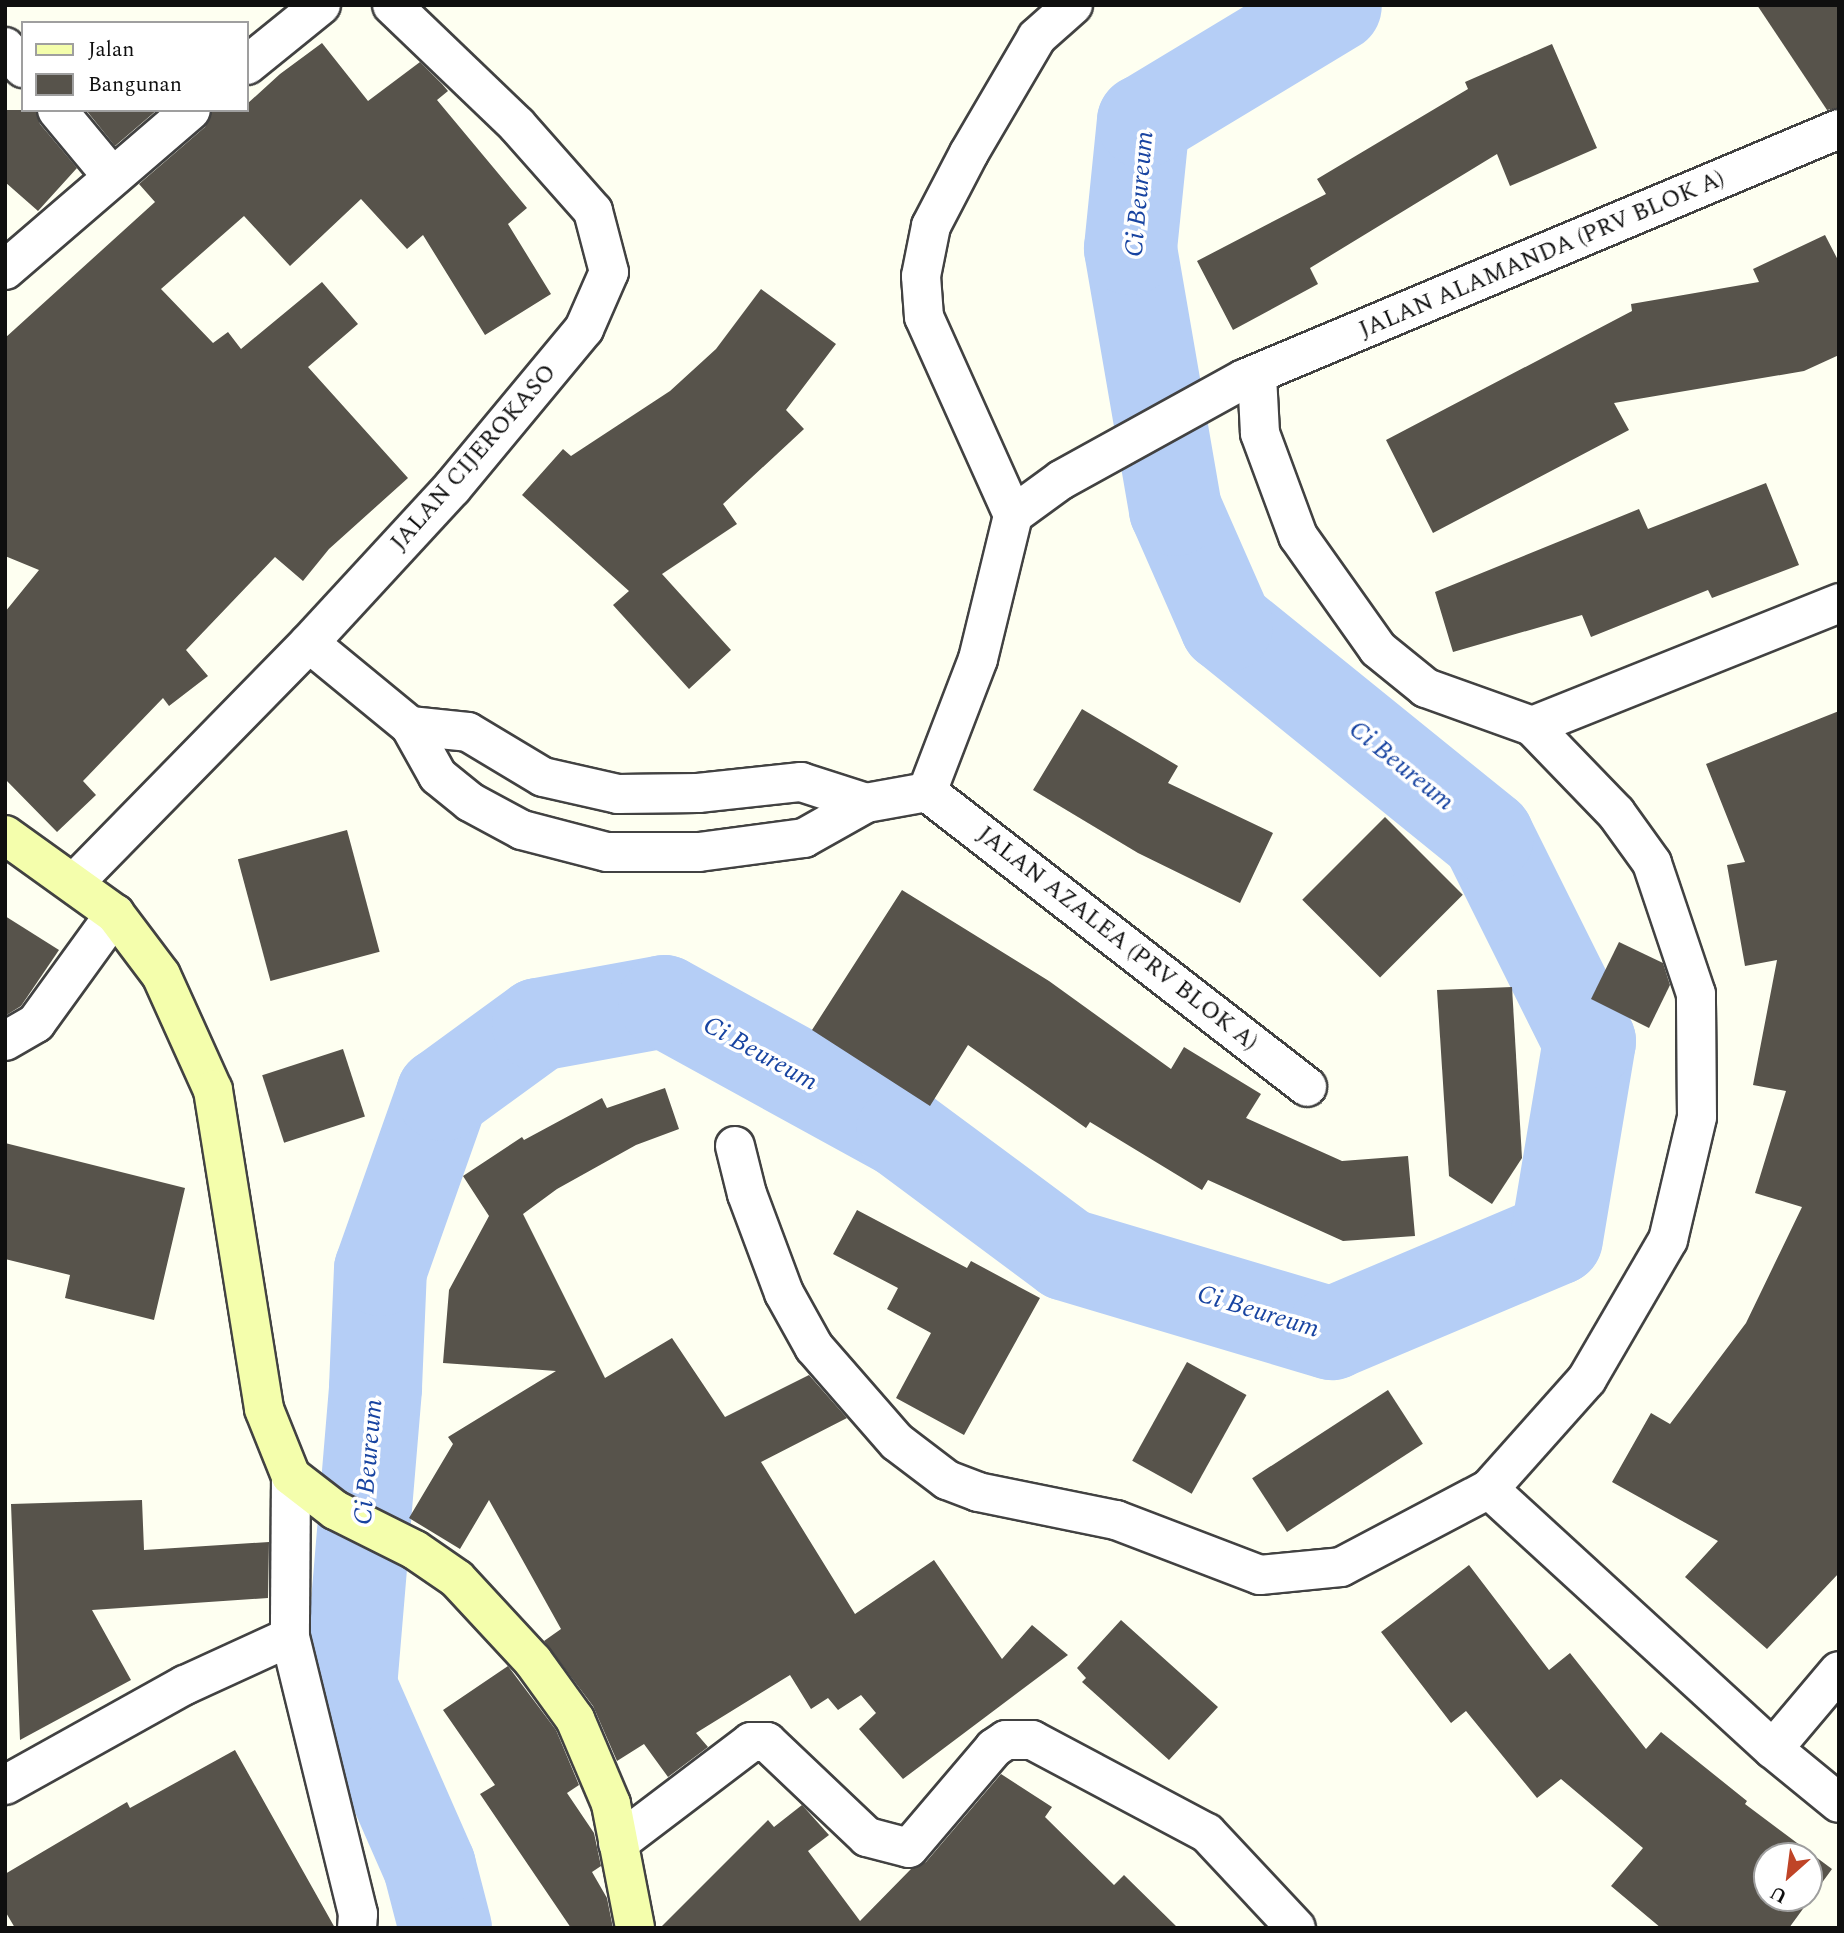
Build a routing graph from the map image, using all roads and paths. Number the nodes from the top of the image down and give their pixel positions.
1 (321, 5) edge
2 (392, 5) edge
3 (1073, 5) edge
4 (5, 47) edge
5 (248, 64) edge
6 (21, 66) edge
7 (59, 112) edge
8 (189, 112) edge
9 (1839, 129) edge
10 (111, 175) junction
11 (5, 270) edge
12 (1250, 377) junction
13 (1013, 515) junction
14 (1839, 603) edge
15 (309, 643) junction
16 (410, 726) junction
17 (1532, 726) junction
18 (927, 792) junction
19 (866, 803) junction
20 (5, 835) edge
21 (75, 882) junction
22 (115, 914) junction
23 (5, 1041) edge
24 (1307, 1087) dead end
25 (735, 1146) dead end
26 (291, 1476) junction
27 (1489, 1489) junction
28 (290, 1637) junction
29 (1839, 1671) edge
30 (1773, 1749) junction
31 (5, 1786) edge
32 (1839, 1802) edge
33 (618, 1843) junction
34 (357, 1928) edge
35 (635, 1928) edge
36 (1296, 1928) edge

1 - 5 street
2 - 15 street, JALAN CIJEROKASO
3 - 13 street
4 - 6 street
7 - 10 street
8 - 10 street
9 - 12 street, JALAN ALAMANDA (PRV BLOK A)
10 - 11 street
12 - 13 street, JALAN ALAMANDA (PRV BLOK A)
12 - 17 street
13 - 18 street
14 - 17 street
15 - 16 street
15 - 21 street, JALAN CIJEROKASO
16 - 19 street
16 - 19 street
17 - 27 street
18 - 19 street
18 - 24 street, JALAN AZALEA (PRV BLOK A)
20 - 21 main road
21 - 22 main road
22 - 23 street
22 - 26 main road
25 - 27 street
26 - 28 street
26 - 33 main road
27 - 30 street
28 - 31 street
28 - 34 street
29 - 30 street
30 - 32 street
33 - 35 main road
33 - 36 street

